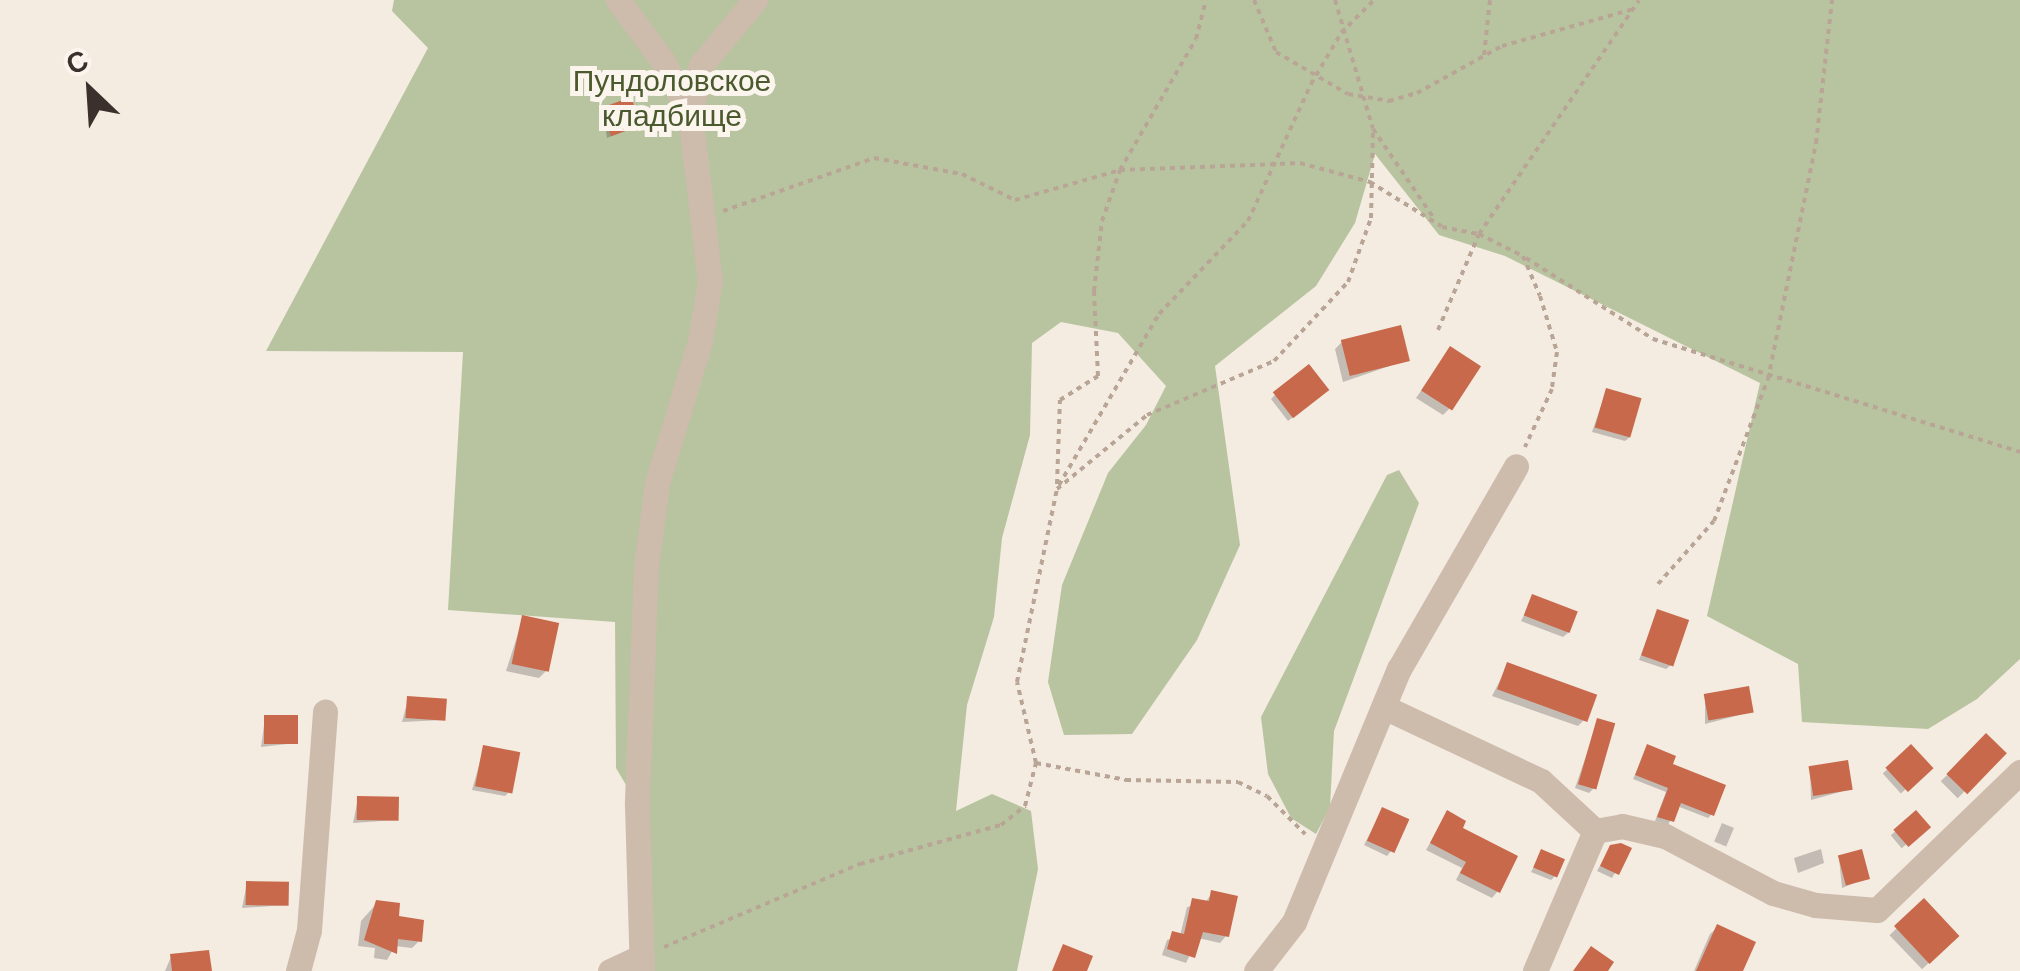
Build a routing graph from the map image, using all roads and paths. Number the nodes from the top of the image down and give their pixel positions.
1 (618, 0) edge
2 (755, 0) edge
3 (1206, 0) edge
4 (1254, 0) edge
5 (1335, 0) edge
6 (1374, 0) edge
7 (1490, 0) edge
8 (1639, 0) edge
9 (1832, 0) edge
10 (1634, 9) junction
11 (1341, 34) junction
12 (1484, 55) junction
13 (1315, 77) junction
14 (1363, 98) junction
15 (690, 114) junction
16 (1373, 129) junction
17 (1274, 164) junction
18 (1120, 170) junction
19 (1370, 182) junction
20 (706, 220) junction
21 (1441, 226) junction
22 (1479, 234) junction
23 (1523, 256) junction
24 (1438, 330) dead end
25 (1768, 379) junction
26 (2020, 452) edge
27 (1516, 466) joint
28 (1057, 489) junction
29 (1658, 584) dead end
30 (1386, 708) junction
31 (325, 712) dead end
32 (1036, 762) junction
33 (2020, 772) edge
34 (1595, 831) junction
35 (1324, 845) junction
36 (642, 964) edge
37 (298, 971) edge
38 (610, 971) edge
39 (1256, 971) edge
40 (1535, 971) edge

1 - 15 street
2 - 15 street
3 - 18 path
4 - 13 path
5 - 11 path
6 - 11 path
7 - 12 path
8 - 10 path
9 - 25 path
10 - 12 path
10 - 22 path
11 - 13 path
11 - 14 path
12 - 14 path
13 - 14 path
13 - 17 path
14 - 16 path
15 - 20 street
16 - 19 path
16 - 21 path
17 - 18 path
17 - 19 path
17 - 28 path
18 - 20 path
18 - 28 path
19 - 21 path
19 - 28 path
20 - 36 street
21 - 22 path
22 - 23 path
22 - 24 path
23 - 25 path
23 - 27 path
25 - 26 path
25 - 29 path
27 - 30 street
28 - 32 path
30 - 34 street
30 - 35 street
31 - 37 street
32 - 35 path
32 - 36 path
33 - 34 street
34 - 40 street
35 - 39 street
36 - 38 street

